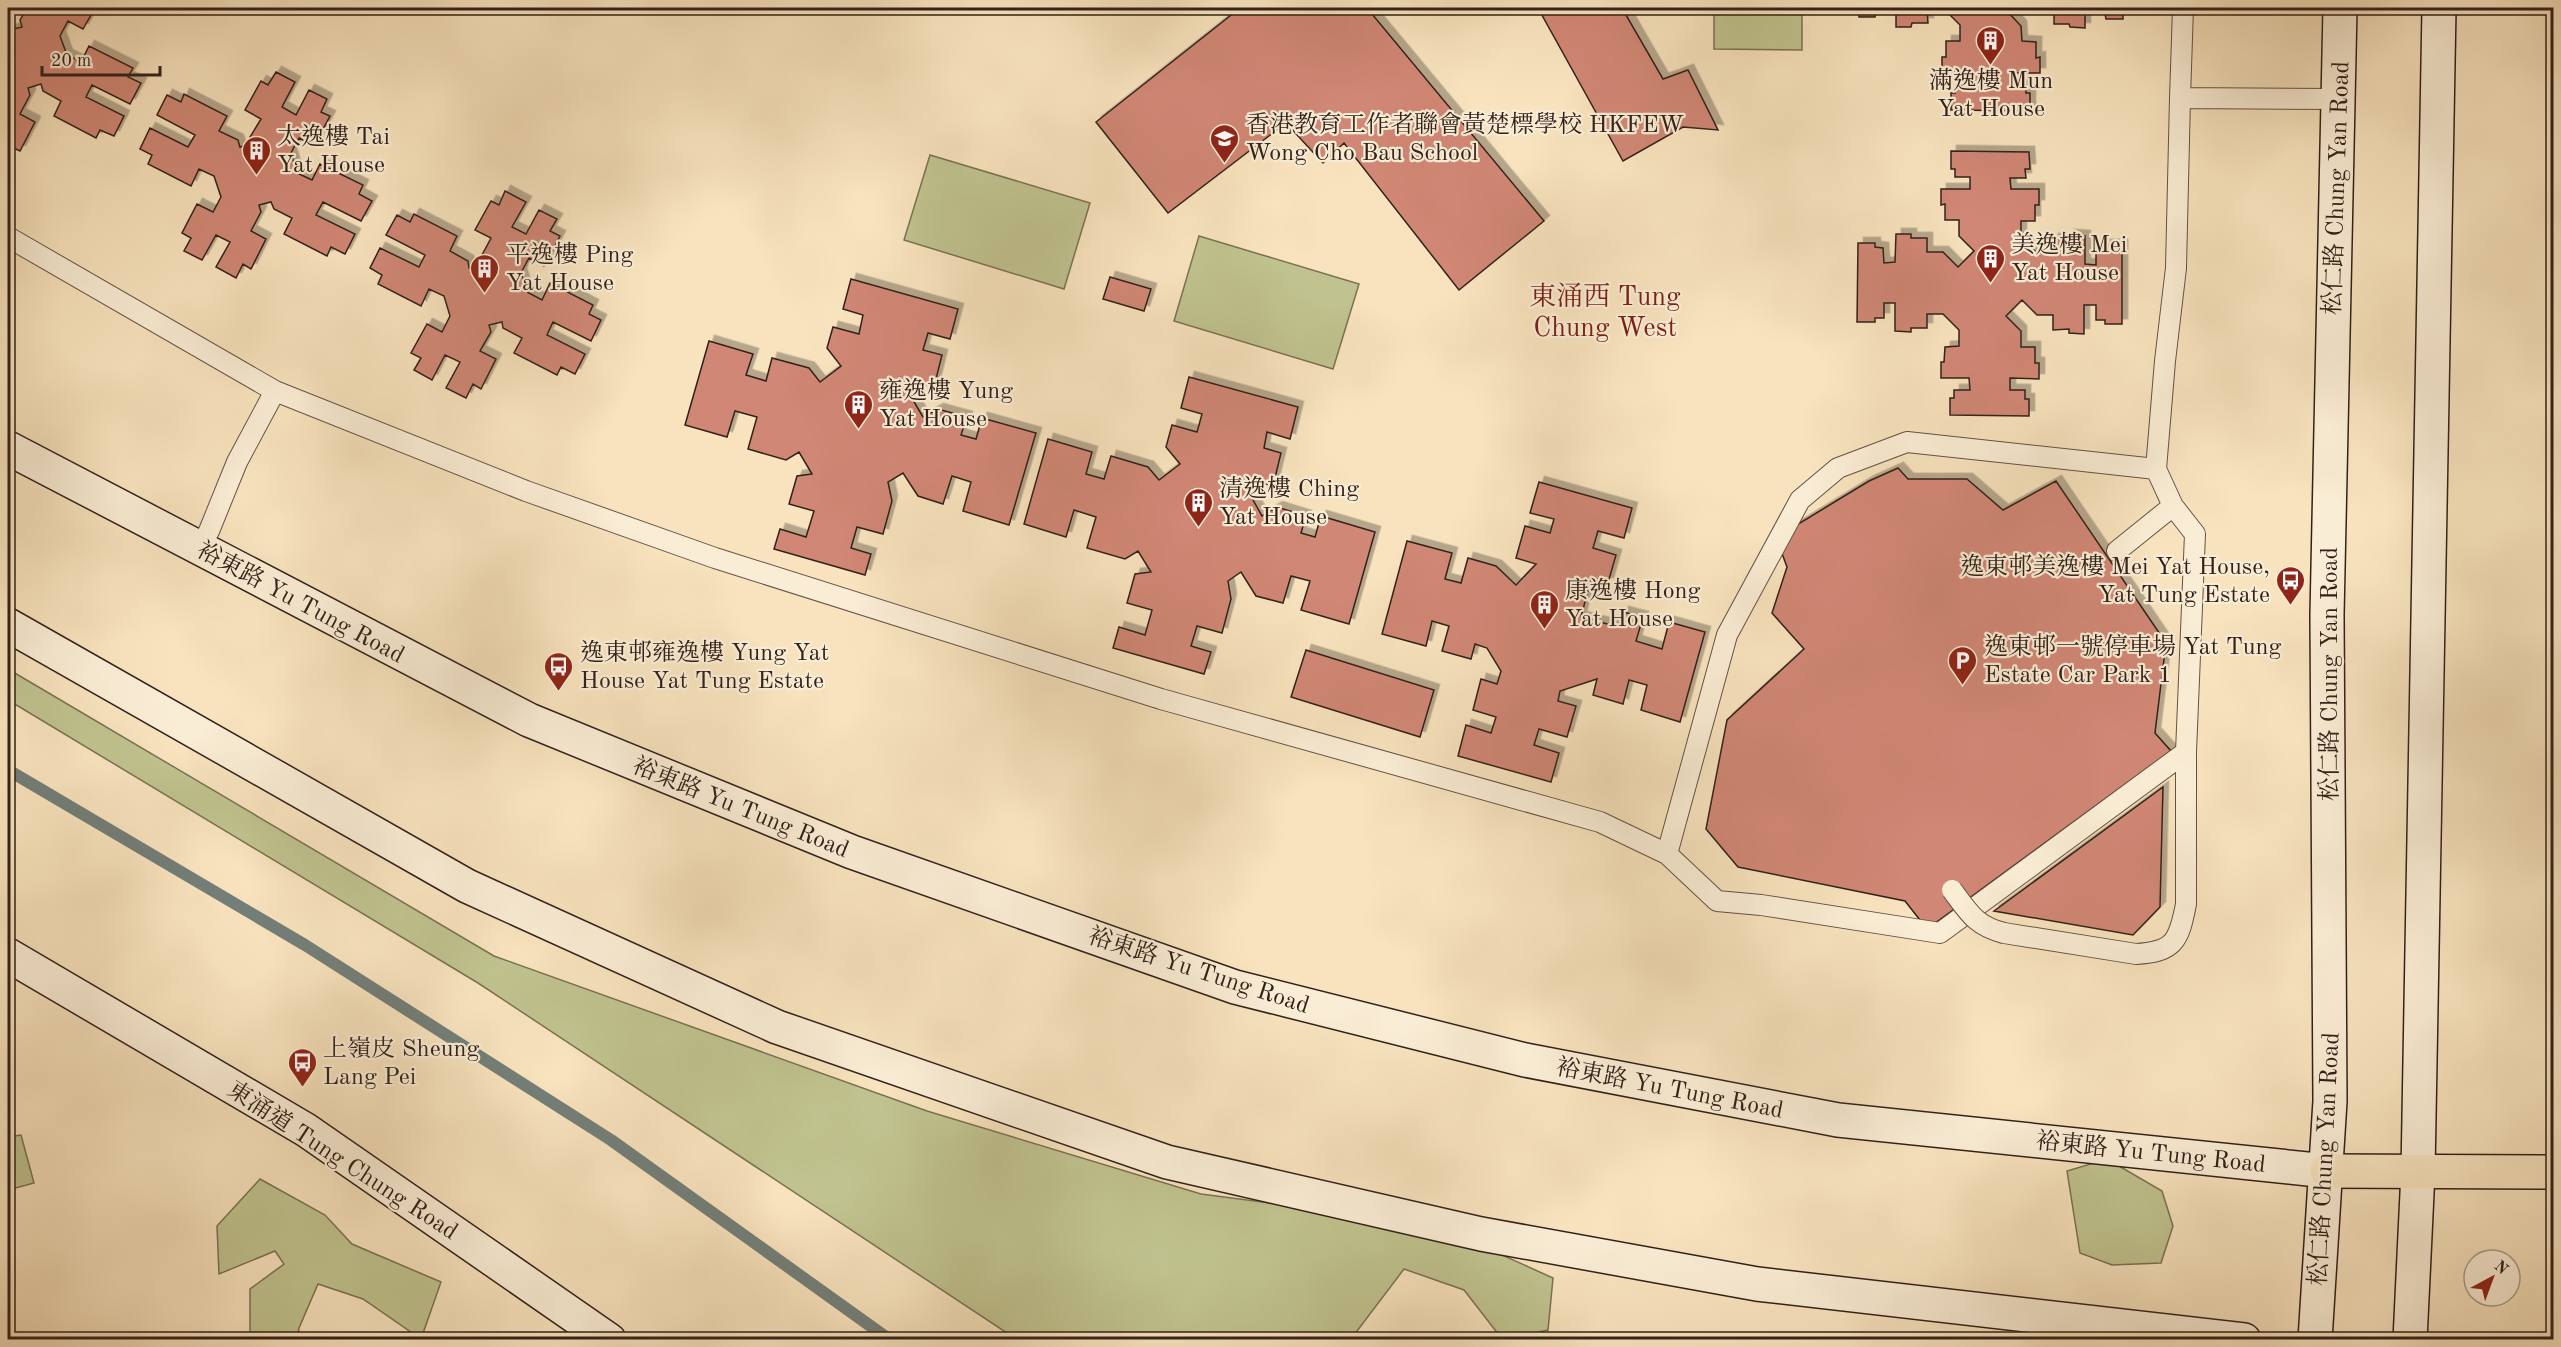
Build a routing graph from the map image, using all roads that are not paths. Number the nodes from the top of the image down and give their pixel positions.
1 (2183, 8) edge
2 (2340, 8) edge
3 (2439, 8) edge
4 (2180, 98) junction
5 (2339, 99) junction
6 (8, 237) edge
7 (275, 391) junction
8 (8, 448) edge
9 (2156, 469) junction
10 (2173, 506) junction
11 (199, 548) junction
12 (2117, 551) dead end
13 (8, 625) edge
14 (2186, 752) junction
15 (1667, 854) junction
16 (1952, 890) dead end
17 (8, 955) edge
18 (2327, 1171) junction
19 (2418, 1172) junction
20 (2553, 1172) edge
21 (609, 1340) edge
22 (2244, 1340) edge
23 (2315, 1340) edge
24 (2410, 1340) edge

1 - 4 lane
2 - 5 main road, 松仁路 Chung Yan Road
3 - 19 main road
4 - 5 lane
4 - 9 lane
5 - 18 main road, 松仁路 Chung Yan Road
6 - 7 lane
7 - 11 lane
7 - 15 lane
8 - 11 main road, 裕東路 Yu Tung Road
9 - 10 lane
9 - 15 lane
10 - 12 lane
10 - 14 lane
11 - 18 main road, 裕東路 Yu Tung Road
13 - 22 main road
14 - 15 lane
14 - 16 lane, bridge
17 - 21 main road, 東涌道 Tung Chung Road
18 - 19 main road, 裕東路 Yu Tung Road
18 - 23 main road, 松仁路 Chung Yan Road
19 - 20 main road, 裕東路 Yu Tung Road
19 - 24 main road

